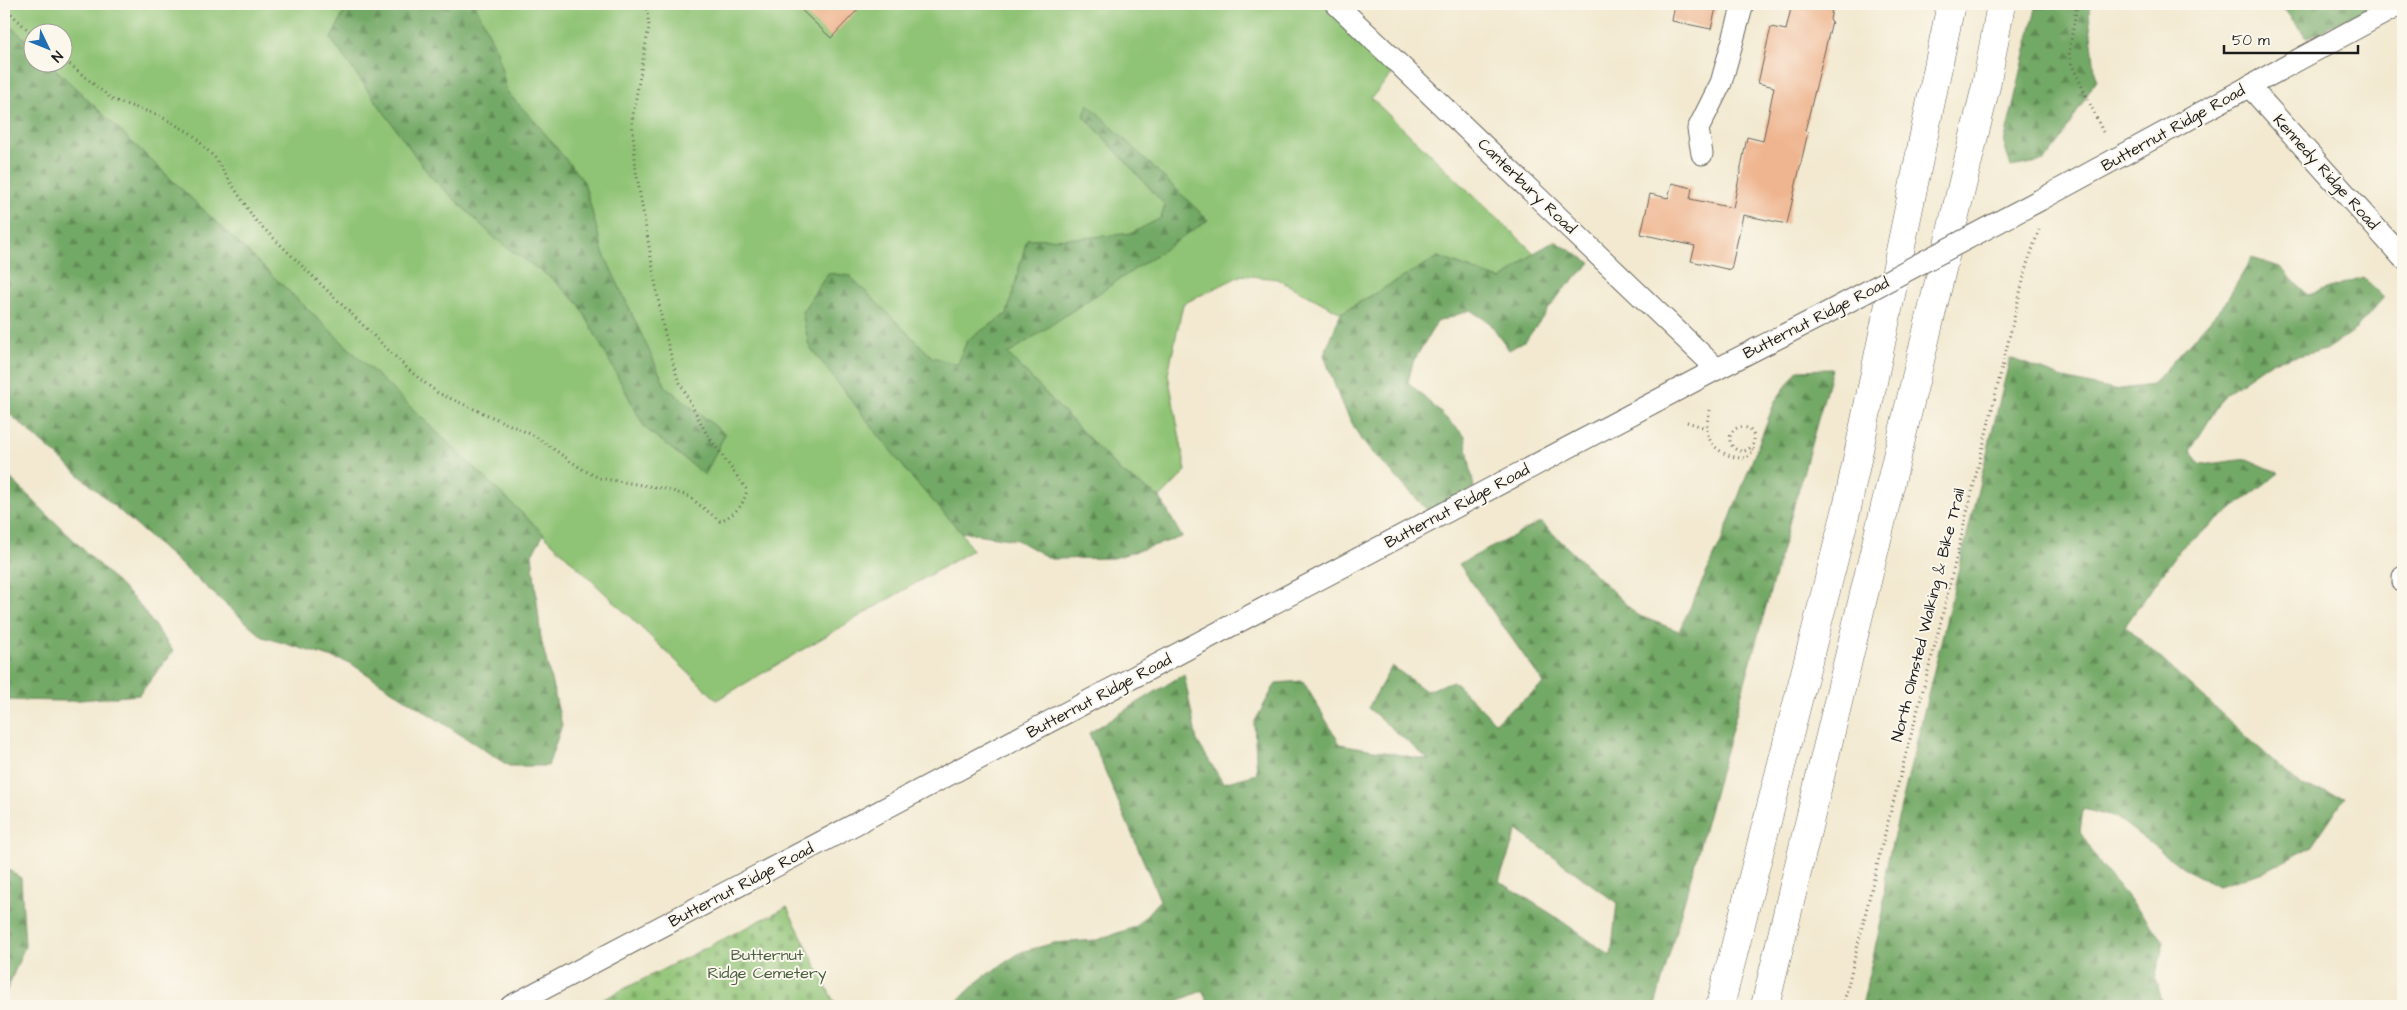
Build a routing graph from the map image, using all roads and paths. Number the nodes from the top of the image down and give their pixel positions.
1 (646, 4) edge
2 (1336, 4) edge
3 (1743, 4) edge
4 (1951, 4) edge
5 (2002, 4) edge
6 (2077, 4) edge
7 (2401, 4) edge
8 (4, 7) edge
9 (22, 24) edge
10 (72, 66) edge
11 (2249, 86) junction
12 (2103, 132) dead end
13 (1702, 154) dead end
14 (2039, 230) dead end
15 (2403, 258) edge
16 (1717, 369) junction
17 (1710, 410) dead end
18 (1687, 422) dead end
19 (1706, 428) junction
20 (1751, 446) junction
21 (2403, 577) edge
22 (2403, 582) edge
23 (512, 1006) edge
24 (1720, 1006) edge
25 (1765, 1006) edge
26 (1843, 1006) edge

1 - 10 path
2 - 16 street, Canterbury Road
3 - 13 street
4 - 24 highway
5 - 25 highway
6 - 12 path
7 - 11 street, Butternut Ridge Road
8 - 9 path
11 - 15 street, Kennedy Ridge Road
11 - 16 street, Butternut Ridge Road, bridge
14 - 26 path, North Olmsted Walking & Bike Trail
16 - 23 street, Butternut Ridge Road
17 - 19 path
18 - 19 path
19 - 20 path
20 - 20 path
21 - 22 street

